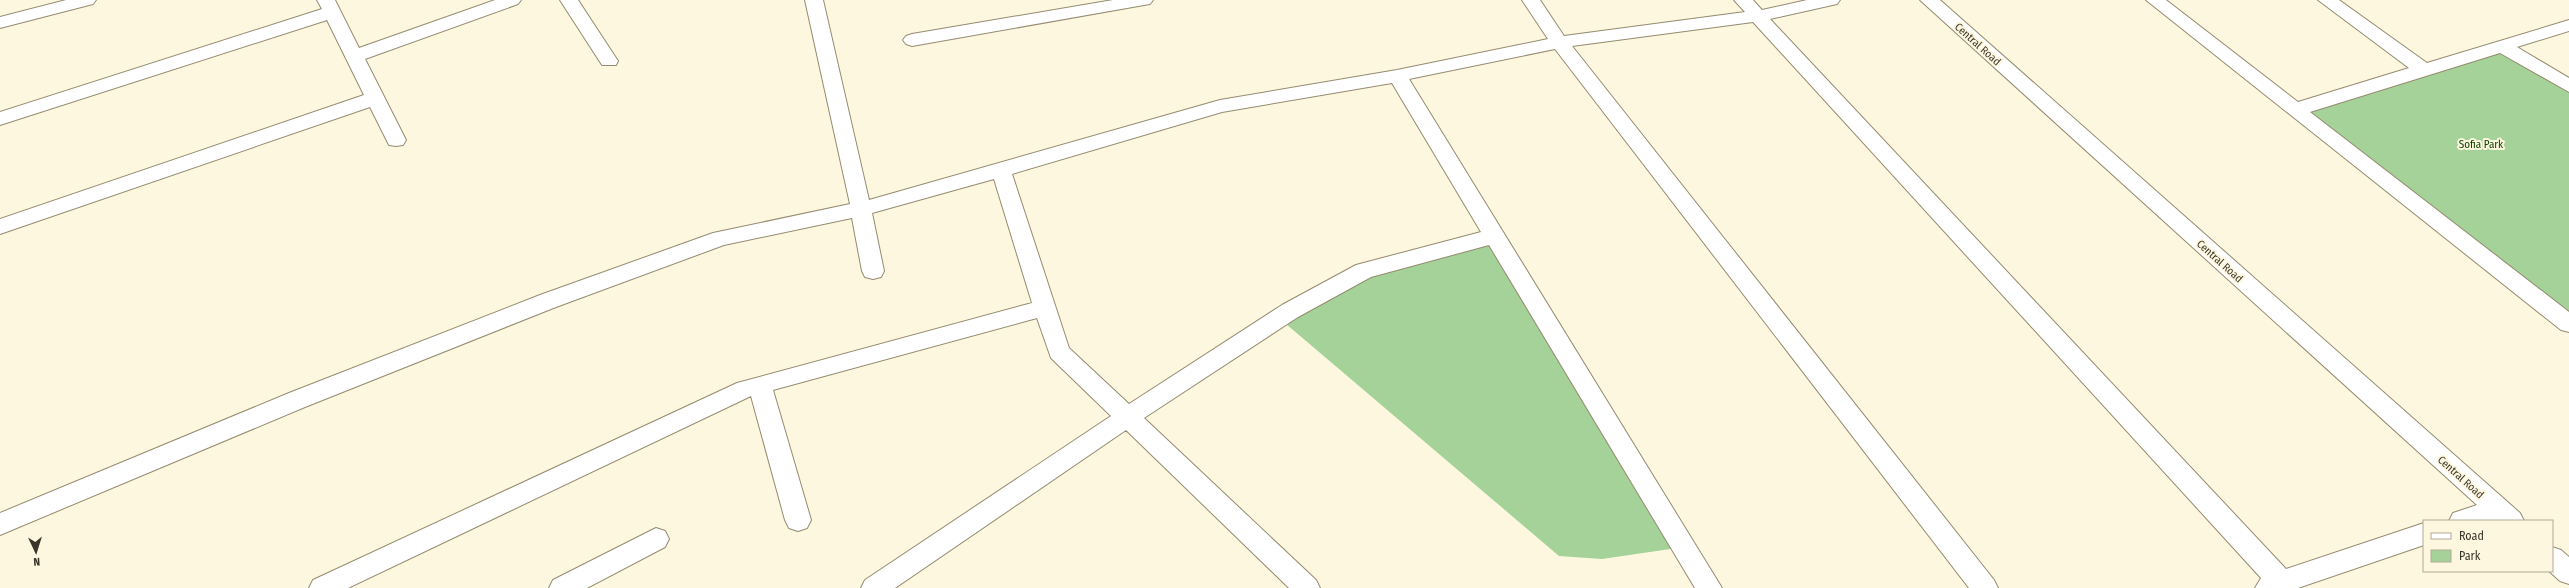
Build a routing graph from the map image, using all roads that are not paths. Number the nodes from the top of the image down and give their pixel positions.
1 (87, 0) edge
2 (512, 0) edge
3 (569, 0) edge
4 (814, 0) edge
5 (1531, 0) edge
6 (1743, 0) edge
7 (1831, 0) edge
8 (1929, 0) edge
9 (2155, 0) edge
10 (2326, 0) edge
11 (1136, 1) edge
12 (329, 6) edge
13 (1759, 16) junction
14 (0, 23) edge
15 (2569, 25) edge
16 (912, 40) dead end
17 (1559, 42) junction
18 (2502, 46) junction
19 (354, 56) junction
20 (609, 61) dead end
21 (2424, 70) junction
22 (1397, 76) junction
23 (2569, 86) edge
24 (375, 98) junction
25 (2296, 110) junction
26 (0, 119) edge
27 (396, 140) dead end
28 (1001, 170) junction
29 (862, 208) junction
30 (0, 227) edge
31 (1495, 236) junction
32 (873, 271) dead end
33 (1045, 308) junction
34 (2569, 324) edge
35 (760, 385) junction
36 (1127, 417) junction
37 (2504, 515) edge
38 (798, 520) dead end
39 (2469, 520) edge
40 (0, 524) edge
41 (2423, 534) edge
42 (656, 539) dead end
43 (2553, 559) edge
44 (2569, 573) edge
45 (2274, 585) edge
46 (322, 588) edge
47 (562, 588) edge
48 (874, 588) edge
49 (1307, 588) edge
50 (1709, 588) edge
51 (1985, 588) edge

1 - 14 street
2 - 19 street
3 - 20 street
4 - 29 street
5 - 17 street
6 - 13 street
7 - 13 street
8 - 37 street, Central Road
9 - 25 street
10 - 21 street
11 - 16 street
12 - 19 street
12 - 26 street
13 - 17 street
13 - 45 street
15 - 18 street
17 - 22 street
17 - 51 street
18 - 21 street
18 - 23 street
19 - 24 street
21 - 25 street
22 - 28 street
22 - 31 street
24 - 27 street
24 - 30 street
25 - 34 street
28 - 29 street
28 - 33 street
29 - 32 street
29 - 40 street
31 - 36 street
31 - 50 street
33 - 35 street
33 - 36 street
35 - 38 street
35 - 46 street
36 - 48 street
36 - 49 street
37 - 39 street
41 - 45 street
42 - 47 street
43 - 44 street

